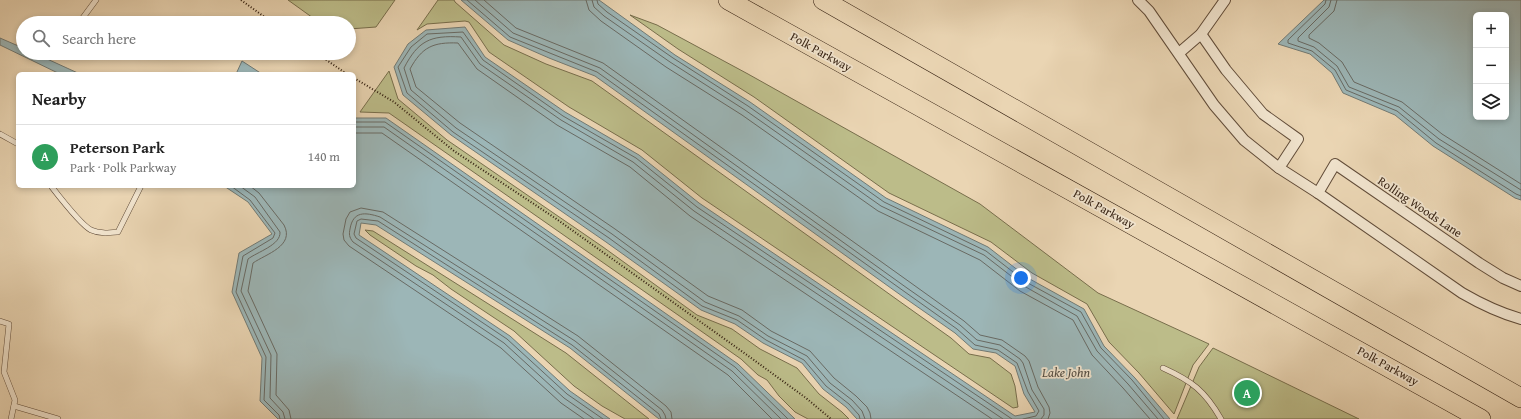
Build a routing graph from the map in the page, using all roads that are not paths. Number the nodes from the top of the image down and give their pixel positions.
1 (96, 0) edge
2 (728, 0) edge
3 (823, 0) edge
4 (1138, 0) edge
5 (1225, 0) edge
6 (84, 16) edge
7 (1201, 34) junction
8 (1179, 53) junction
9 (0, 134) edge
10 (16, 143) edge
11 (1279, 168) junction
12 (53, 188) edge
13 (140, 188) edge
14 (1318, 193) junction
15 (1521, 286) edge
16 (1521, 319) edge
17 (0, 321) edge
18 (1163, 368) dead end
19 (1521, 398) edge
20 (14, 406) junction
21 (11, 419) edge
22 (58, 419) edge
23 (1221, 419) edge
24 (1481, 419) edge

1 - 6 lane
2 - 24 highway, Polk Parkway
3 - 19 highway
4 - 8 street
5 - 7 street
7 - 8 street
7 - 11 street
8 - 11 street
9 - 10 lane
11 - 14 street
12 - 13 lane
14 - 15 street, Rolling Woods Lane
14 - 16 street
17 - 20 lane
18 - 23 lane
20 - 21 lane
20 - 22 lane

